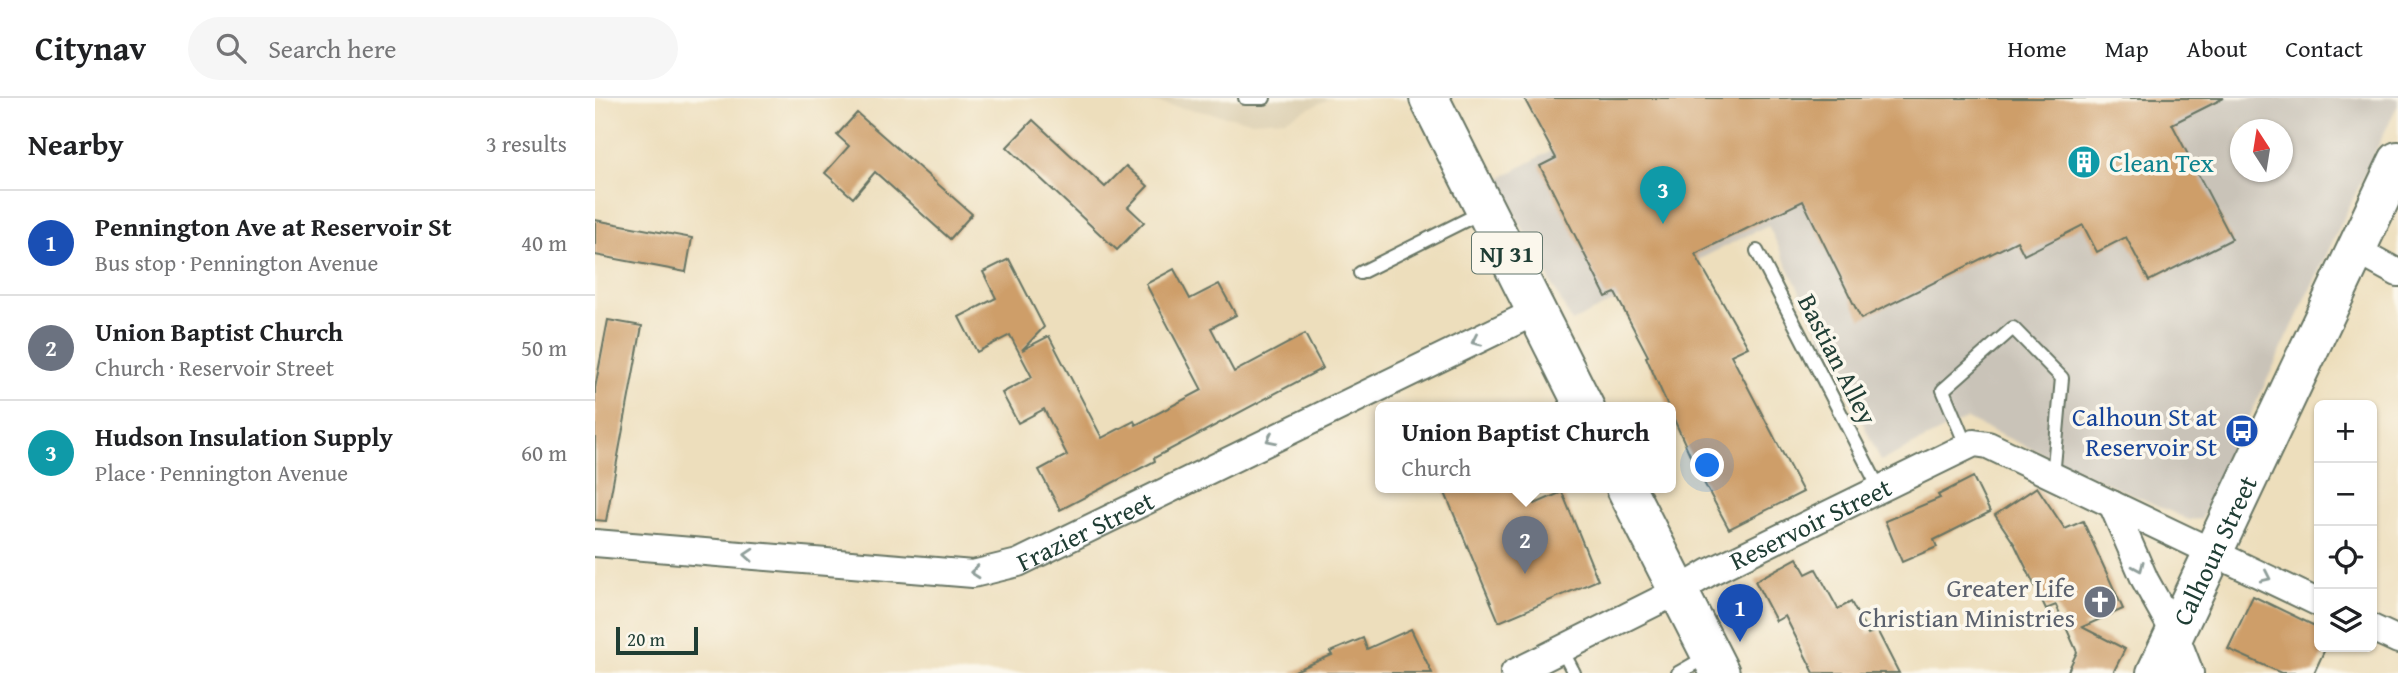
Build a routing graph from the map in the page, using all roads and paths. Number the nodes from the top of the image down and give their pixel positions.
1 (1245, 98) edge
2 (1264, 98) edge
3 (1429, 98) edge
4 (2398, 160) edge
5 (1486, 210) junction
6 (2355, 250) junction
7 (1757, 251) dead end
8 (1360, 273) dead end
9 (2398, 273) edge
10 (1537, 311) junction
11 (1582, 402) edge
12 (1966, 445) junction
13 (2053, 477) junction
14 (1879, 488) junction
15 (1629, 493) edge
16 (2112, 504) junction
17 (595, 544) edge
18 (2213, 552) junction
19 (1678, 591) junction
20 (2314, 601) edge
21 (2377, 630) edge
22 (2175, 634) junction
23 (2398, 640) edge
24 (1561, 649) junction
25 (1702, 667) edge
26 (1514, 673) edge
27 (1574, 673) edge
28 (2156, 673) edge
29 (2190, 673) edge

1 - 2 lane
3 - 5 main road, NJ 31
4 - 6 main road, Calhoun Street
5 - 8 lane
5 - 10 main road, NJ 31
6 - 9 street
6 - 18 main road, Calhoun Street
7 - 14 lane, Bastian Alley
10 - 11 main road, NJ 31
10 -> 17 street, Frazier Street
12 - 13 street
12 - 13 lane
12 - 14 street, Reservoir Street
13 - 16 street
14 - 19 street, Reservoir Street
15 - 19 main road
16 - 18 street
16 -> 22 street
18 -> 20 street
18 - 22 main road, Calhoun Street
19 - 24 street, Reservoir Street
19 - 25 main road
21 - 23 street
22 - 28 main road, Calhoun Street
22 - 29 street
24 - 26 street, Reservoir Street
24 - 27 lane

